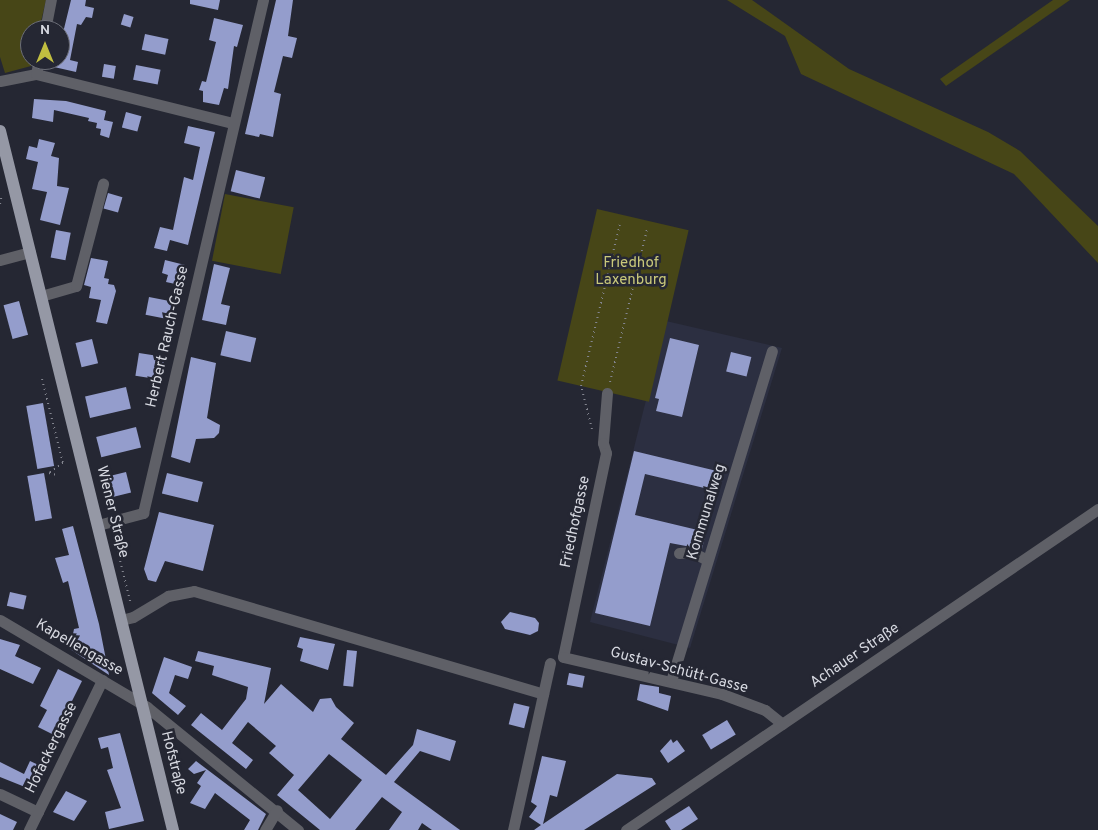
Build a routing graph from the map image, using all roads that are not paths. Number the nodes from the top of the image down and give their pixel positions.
1 (51, 0) edge
2 (263, 0) edge
3 (47, 20) edge
4 (37, 70) edge
5 (36, 74) junction
6 (0, 81) edge
7 (232, 123) junction
8 (0, 131) edge
9 (103, 184) dead end
10 (30, 252) junction
11 (0, 260) edge
12 (41, 296) junction
13 (772, 351) dead end
14 (607, 393) road end
15 (1098, 509) edge
16 (104, 523) junction
17 (675, 552) dead end
18 (703, 559) junction
19 (127, 618) junction
20 (0, 620) edge
21 (563, 657) joint
22 (550, 663) dead end
23 (102, 680) junction
24 (671, 681) junction
25 (543, 694) junction
26 (141, 704) junction
27 (782, 724) junction
28 (0, 794) edge
29 (277, 810) junction
30 (38, 812) junction
31 (630, 829) edge
32 (29, 830) edge
33 (173, 830) edge
34 (265, 830) edge
35 (298, 830) edge
36 (513, 830) edge

1 - 3 street
2 - 7 street, Herbert Rauch-Gasse
4 - 5 street
5 - 6 street
5 - 7 street
7 - 16 street, Herbert Rauch-Gasse
8 - 10 main road, Wiener Straße
9 - 12 street
10 - 11 street
10 - 12 main road, Wiener Straße
12 - 16 main road, Wiener Straße
13 - 18 street, Kommunalweg
14 - 21 street, Friedhofgasse
15 - 27 street, Achauer Straße
16 - 19 main road, Wiener Straße
17 - 18 street
18 - 24 street, Kommunalweg
19 - 25 street
19 - 26 main road, Wiener Straße
20 - 23 street, Kapellengasse
21 - 24 street, Gustav-Schütt-Gasse
22 - 25 street
23 - 26 street, Kapellengasse
23 - 30 street, Hofackergasse
24 - 27 street, Gustav-Schütt-Gasse
25 - 36 street
26 - 29 street
26 - 33 main road, Hofstraße
27 - 31 street, Achauer Straße
28 - 30 street
29 - 34 street
29 - 35 street
30 - 32 street, Hofackergasse

